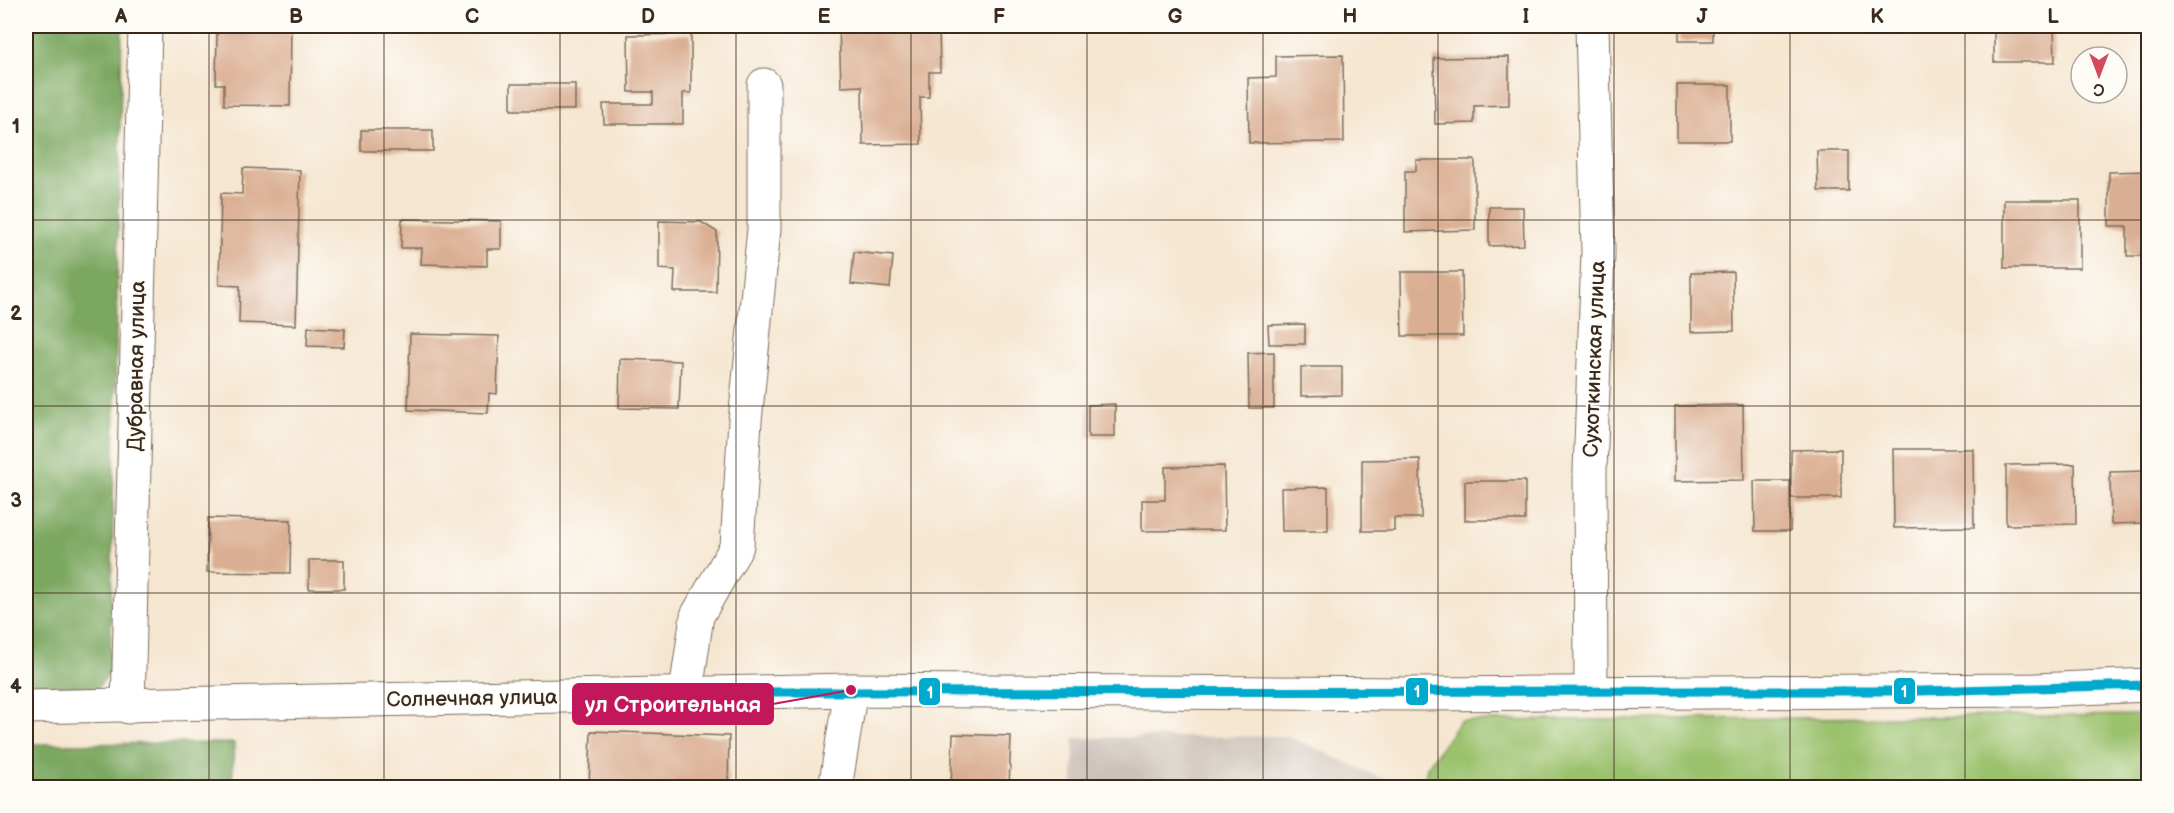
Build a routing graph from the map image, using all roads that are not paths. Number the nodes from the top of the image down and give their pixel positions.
1 (145, 26) edge
2 (1592, 26) edge
3 (764, 86) dead end
4 (2148, 685) edge
5 (851, 690) junction
6 (686, 692) junction
7 (1591, 692) junction
8 (128, 706) junction
9 (26, 707) edge
10 (835, 788) edge

1 - 8 street, Дубравная улица
2 - 7 street, Сухоткинская улица
3 - 6 street
4 - 7 street, Солнечная улица
5 - 6 street, Солнечная улица
5 - 7 street, Солнечная улица
5 - 10 street
6 - 8 street, Солнечная улица
8 - 9 street, Солнечная улица

